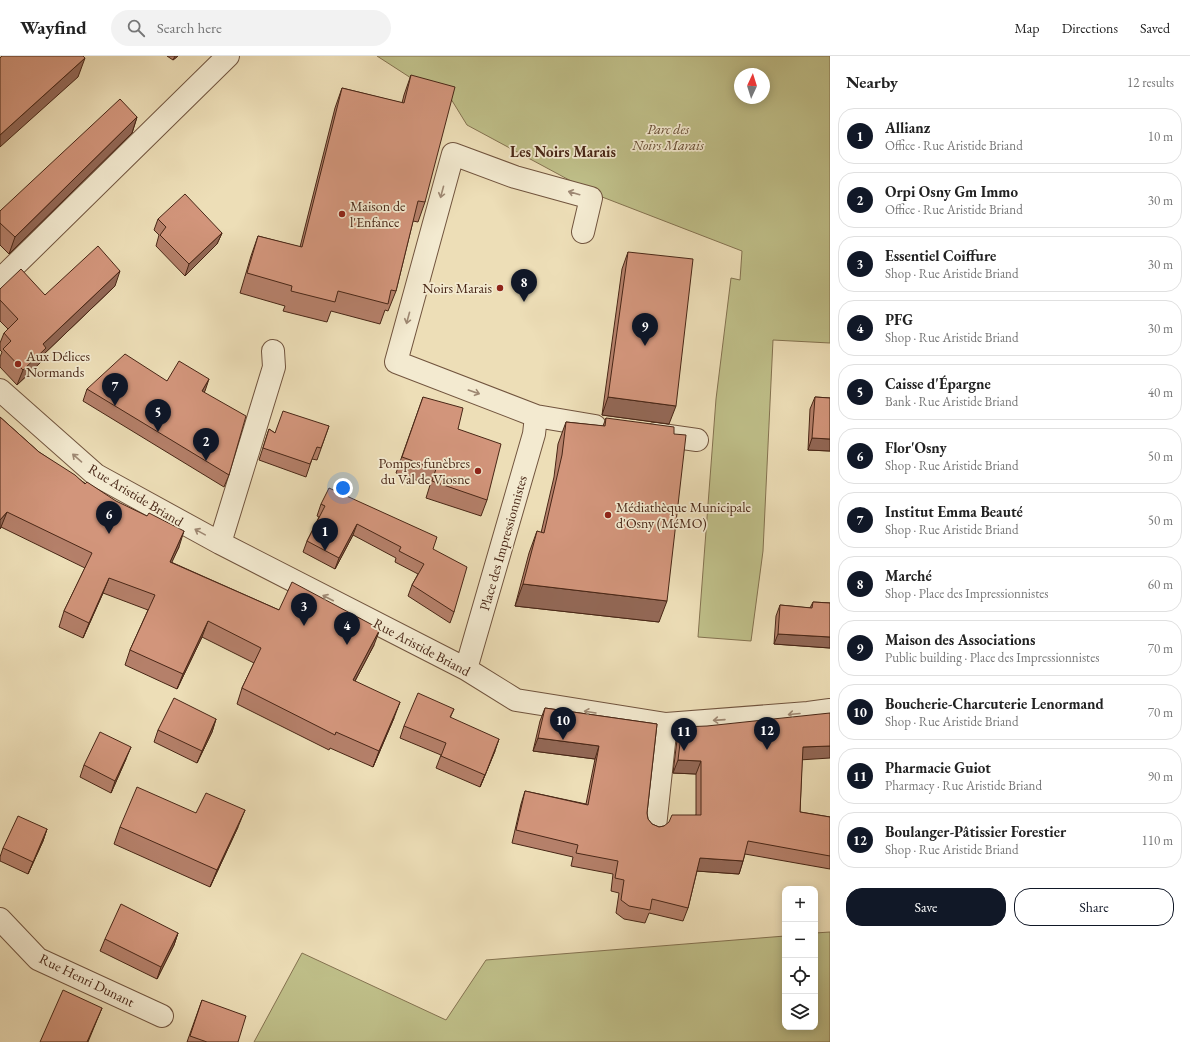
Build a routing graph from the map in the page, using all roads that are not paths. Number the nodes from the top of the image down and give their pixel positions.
1 (228, 56) edge
2 (583, 232) dead end
3 (0, 280) edge
4 (273, 351) dead end
5 (0, 390) edge
6 (536, 416) junction
7 (615, 429) edge
8 (638, 432) edge
9 (698, 440) dead end
10 (220, 543) junction
11 (466, 669) junction
12 (830, 710) edge
13 (666, 724) junction
14 (655, 827) edge
15 (0, 919) edge
16 (162, 1016) dead end

1 - 3 street
2 -> 6 street
4 - 10 street
10 -> 5 street, Rue Aristide Briand
6 - 7 street
6 - 11 street, Place des Impressionnistes
8 - 9 street
11 -> 10 street, Rue Aristide Briand
13 -> 11 street, Rue Aristide Briand
12 -> 13 street, Rue Aristide Briand
13 - 14 street
15 - 16 street, Rue Henri Dunant

